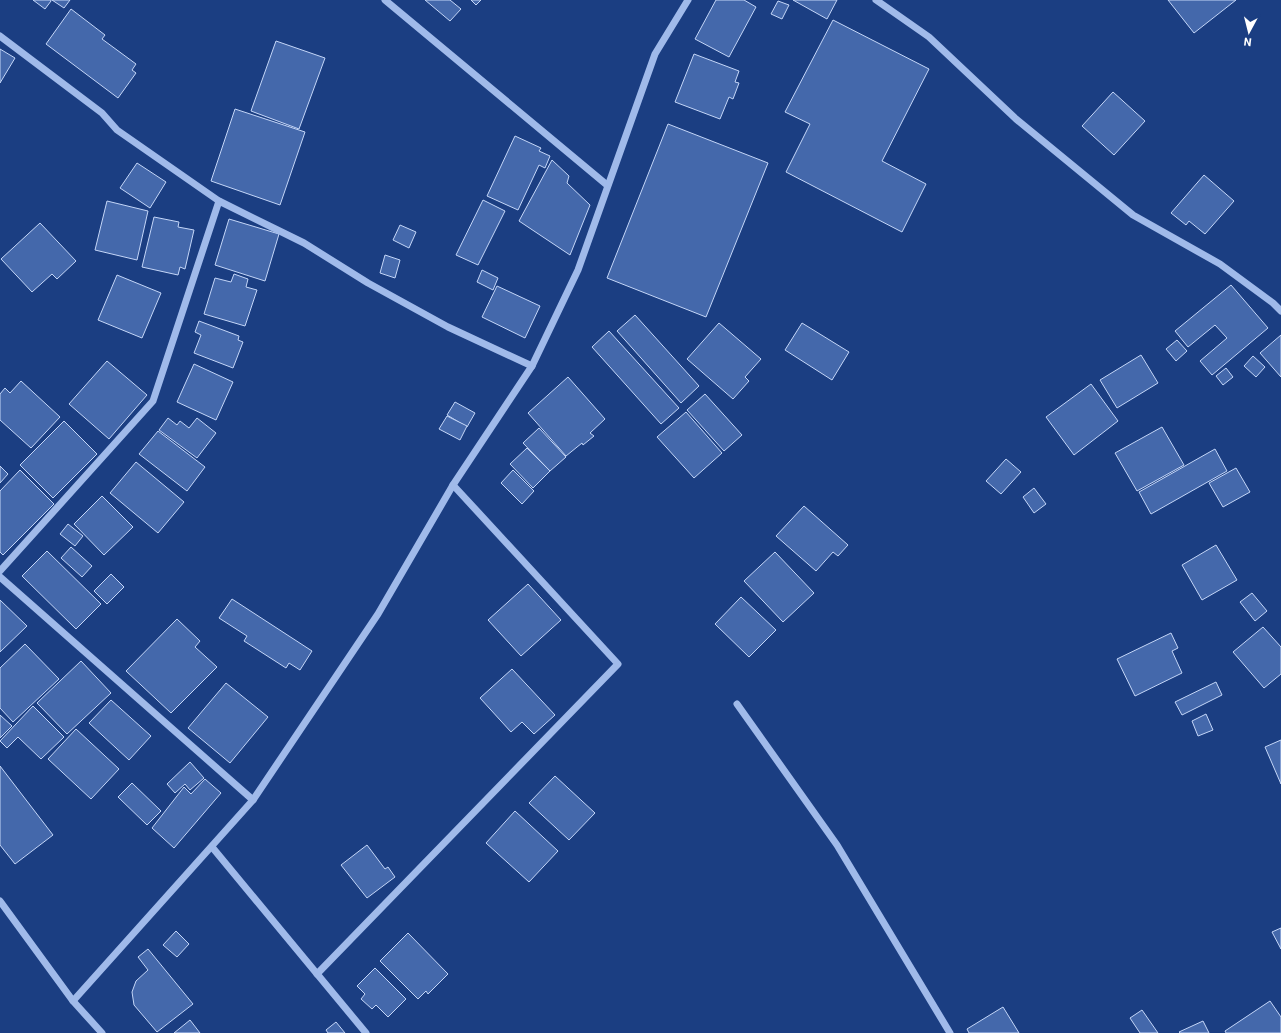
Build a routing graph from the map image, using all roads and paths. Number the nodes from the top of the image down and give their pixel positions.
1 (385, 0) edge
2 (688, 0) edge
3 (876, 0) edge
4 (0, 36) edge
5 (607, 185) junction
6 (219, 201) junction
7 (1281, 311) edge
8 (532, 366) junction
9 (453, 485) junction
10 (0, 571) edge
11 (0, 577) edge
12 (737, 704) dead end
13 (253, 800) junction
14 (212, 847) junction
15 (0, 901) edge
16 (317, 974) junction
17 (73, 1001) junction
18 (102, 1033) edge
19 (366, 1033) edge
20 (950, 1033) edge

1 - 5 street
2 - 5 street
3 - 7 street
4 - 6 street
5 - 8 street
6 - 8 street
6 - 10 street
8 - 9 street
9 - 13 street
9 - 16 street
11 - 13 street
12 - 20 street
13 - 14 street
14 - 16 street
14 - 17 street
15 - 17 street
16 - 19 street
17 - 18 street

